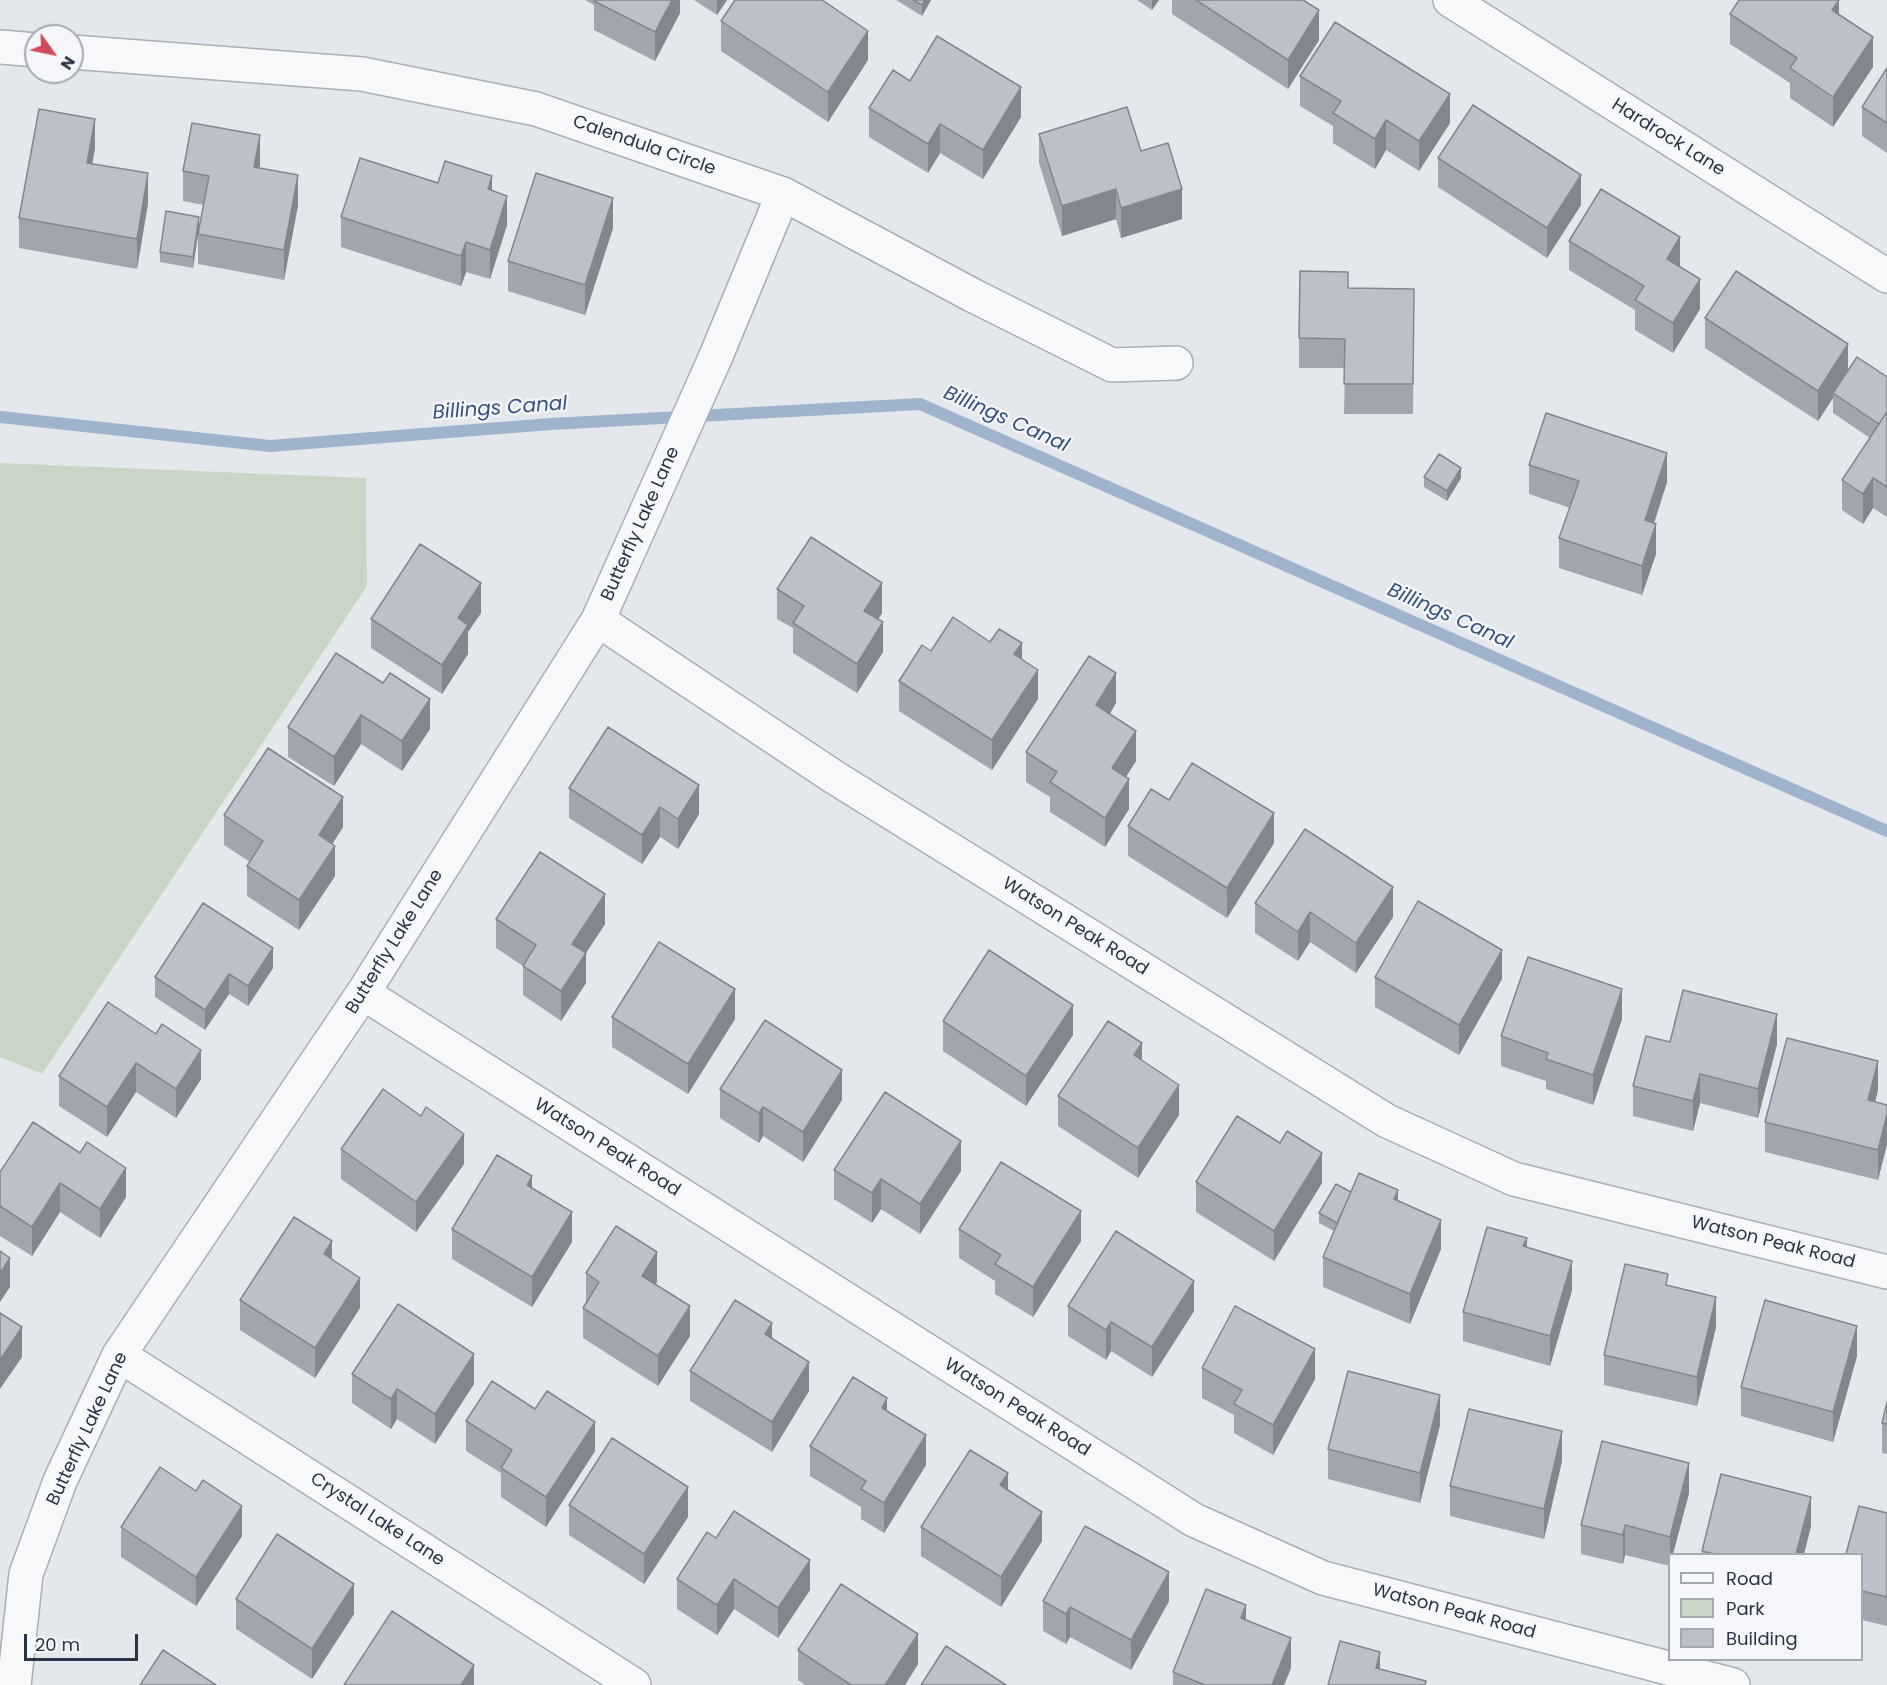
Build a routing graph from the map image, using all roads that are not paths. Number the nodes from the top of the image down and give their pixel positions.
1 (1450, 0) edge
2 (0, 47) edge
3 (24, 49) edge
4 (84, 53) edge
5 (783, 194) junction
6 (1887, 276) edge
7 (1176, 363) dead end
8 (598, 620) junction
9 (363, 993) junction
10 (1887, 1272) edge
11 (119, 1355) junction
12 (14, 1685) edge
13 (634, 1685) edge
14 (1733, 1685) edge

1 - 6 street, Hardrock Lane
2 - 3 street
4 - 5 street, Calendula Circle
5 - 7 street, Calendula Circle
5 - 8 street, Butterfly Lake Lane
8 - 9 street, Butterfly Lake Lane
8 - 10 street, Watson Peak Road
9 - 11 street, Butterfly Lake Lane
9 - 14 street, Watson Peak Road
11 - 12 street, Butterfly Lake Lane
11 - 13 street, Crystal Lake Lane

